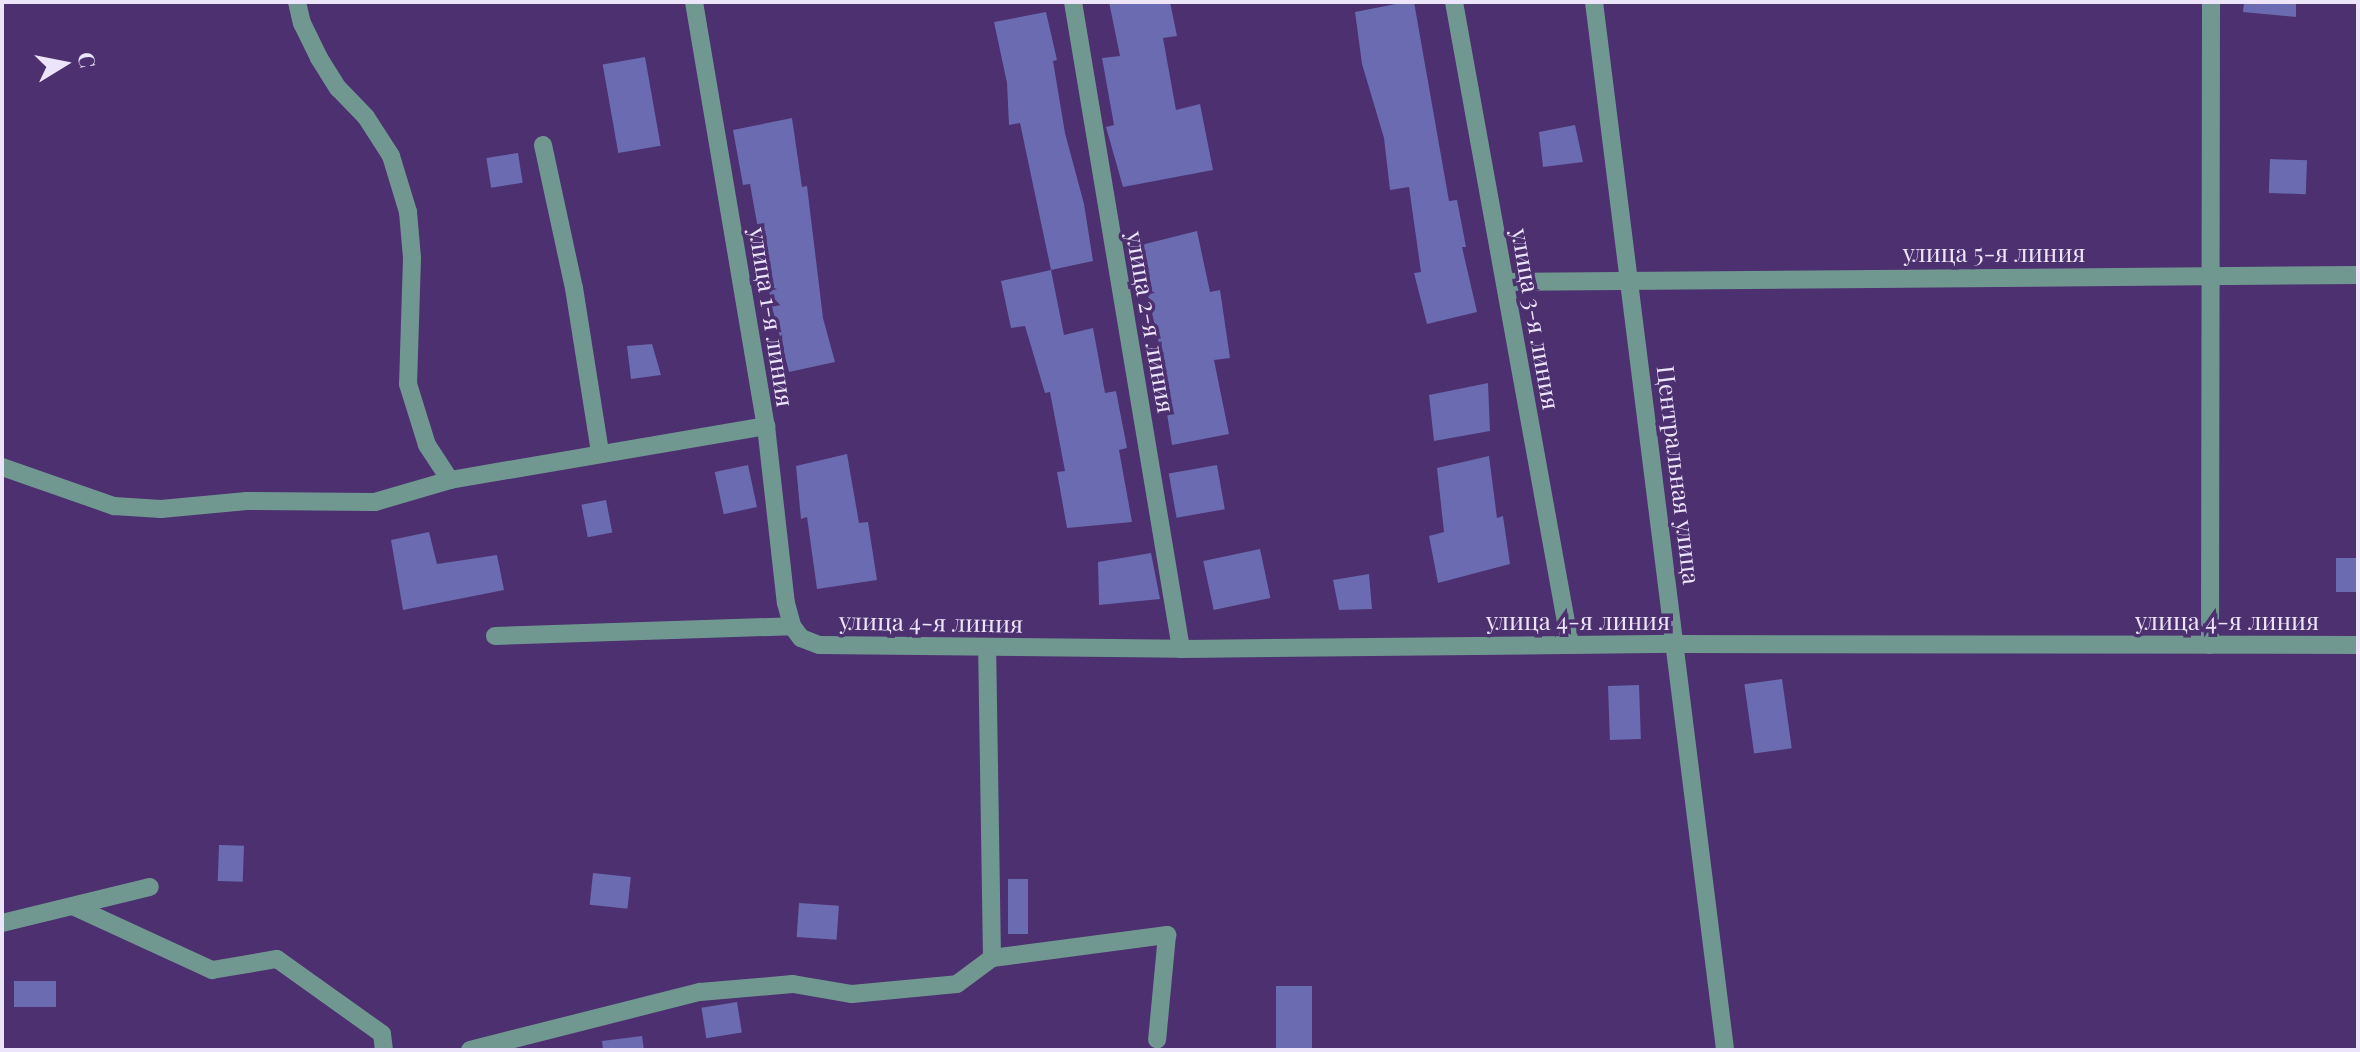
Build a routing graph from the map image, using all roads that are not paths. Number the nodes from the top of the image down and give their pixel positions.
1 (297, 2) edge
2 (694, 2) edge
3 (1073, 2) edge
4 (1454, 2) edge
5 (1594, 2) edge
6 (2211, 2) edge
7 (543, 145) dead end
8 (2210, 275) junction
9 (2358, 275) edge
10 (1629, 279) junction
11 (1505, 282) junction
12 (766, 426) junction
13 (600, 453) junction
14 (2, 467) edge
15 (450, 480) junction
16 (796, 632) junction
17 (495, 636) dead end
18 (1570, 644) junction
19 (1677, 644) junction
20 (2210, 645) junction
21 (2358, 645) edge
22 (987, 647) junction
23 (1181, 649) junction
24 (150, 887) dead end
25 (75, 907) junction
26 (2, 923) edge
27 (992, 958) junction
28 (1157, 1040) dead end
29 (384, 1050) edge
30 (470, 1050) edge
31 (1725, 1050) edge

1 - 15 street
2 - 12 street, улица 1-я линия
3 - 23 street, улица 2-я линия
4 - 11 street, улица 3-я линия
5 - 10 street, Центральная улица
6 - 8 street
7 - 13 street
8 - 9 street, улица 5-я линия
8 - 10 street, улица 5-я линия
8 - 20 street
10 - 11 street, улица 5-я линия
10 - 19 street, Центральная улица
11 - 18 street, улица 3-я линия
12 - 13 street
12 - 16 street, улица 1-я линия
13 - 15 street
14 - 15 street
16 - 17 street, улица 4-я линия
16 - 22 street, улица 4-я линия
18 - 19 street, улица 4-я линия
18 - 23 street, улица 4-я линия
19 - 20 street, улица 4-я линия
19 - 31 street, Центральная улица
20 - 21 street, улица 4-я линия
22 - 23 street, улица 4-я линия
22 - 27 street
24 - 25 street
25 - 26 street
25 - 29 street
27 - 28 street
27 - 30 street

